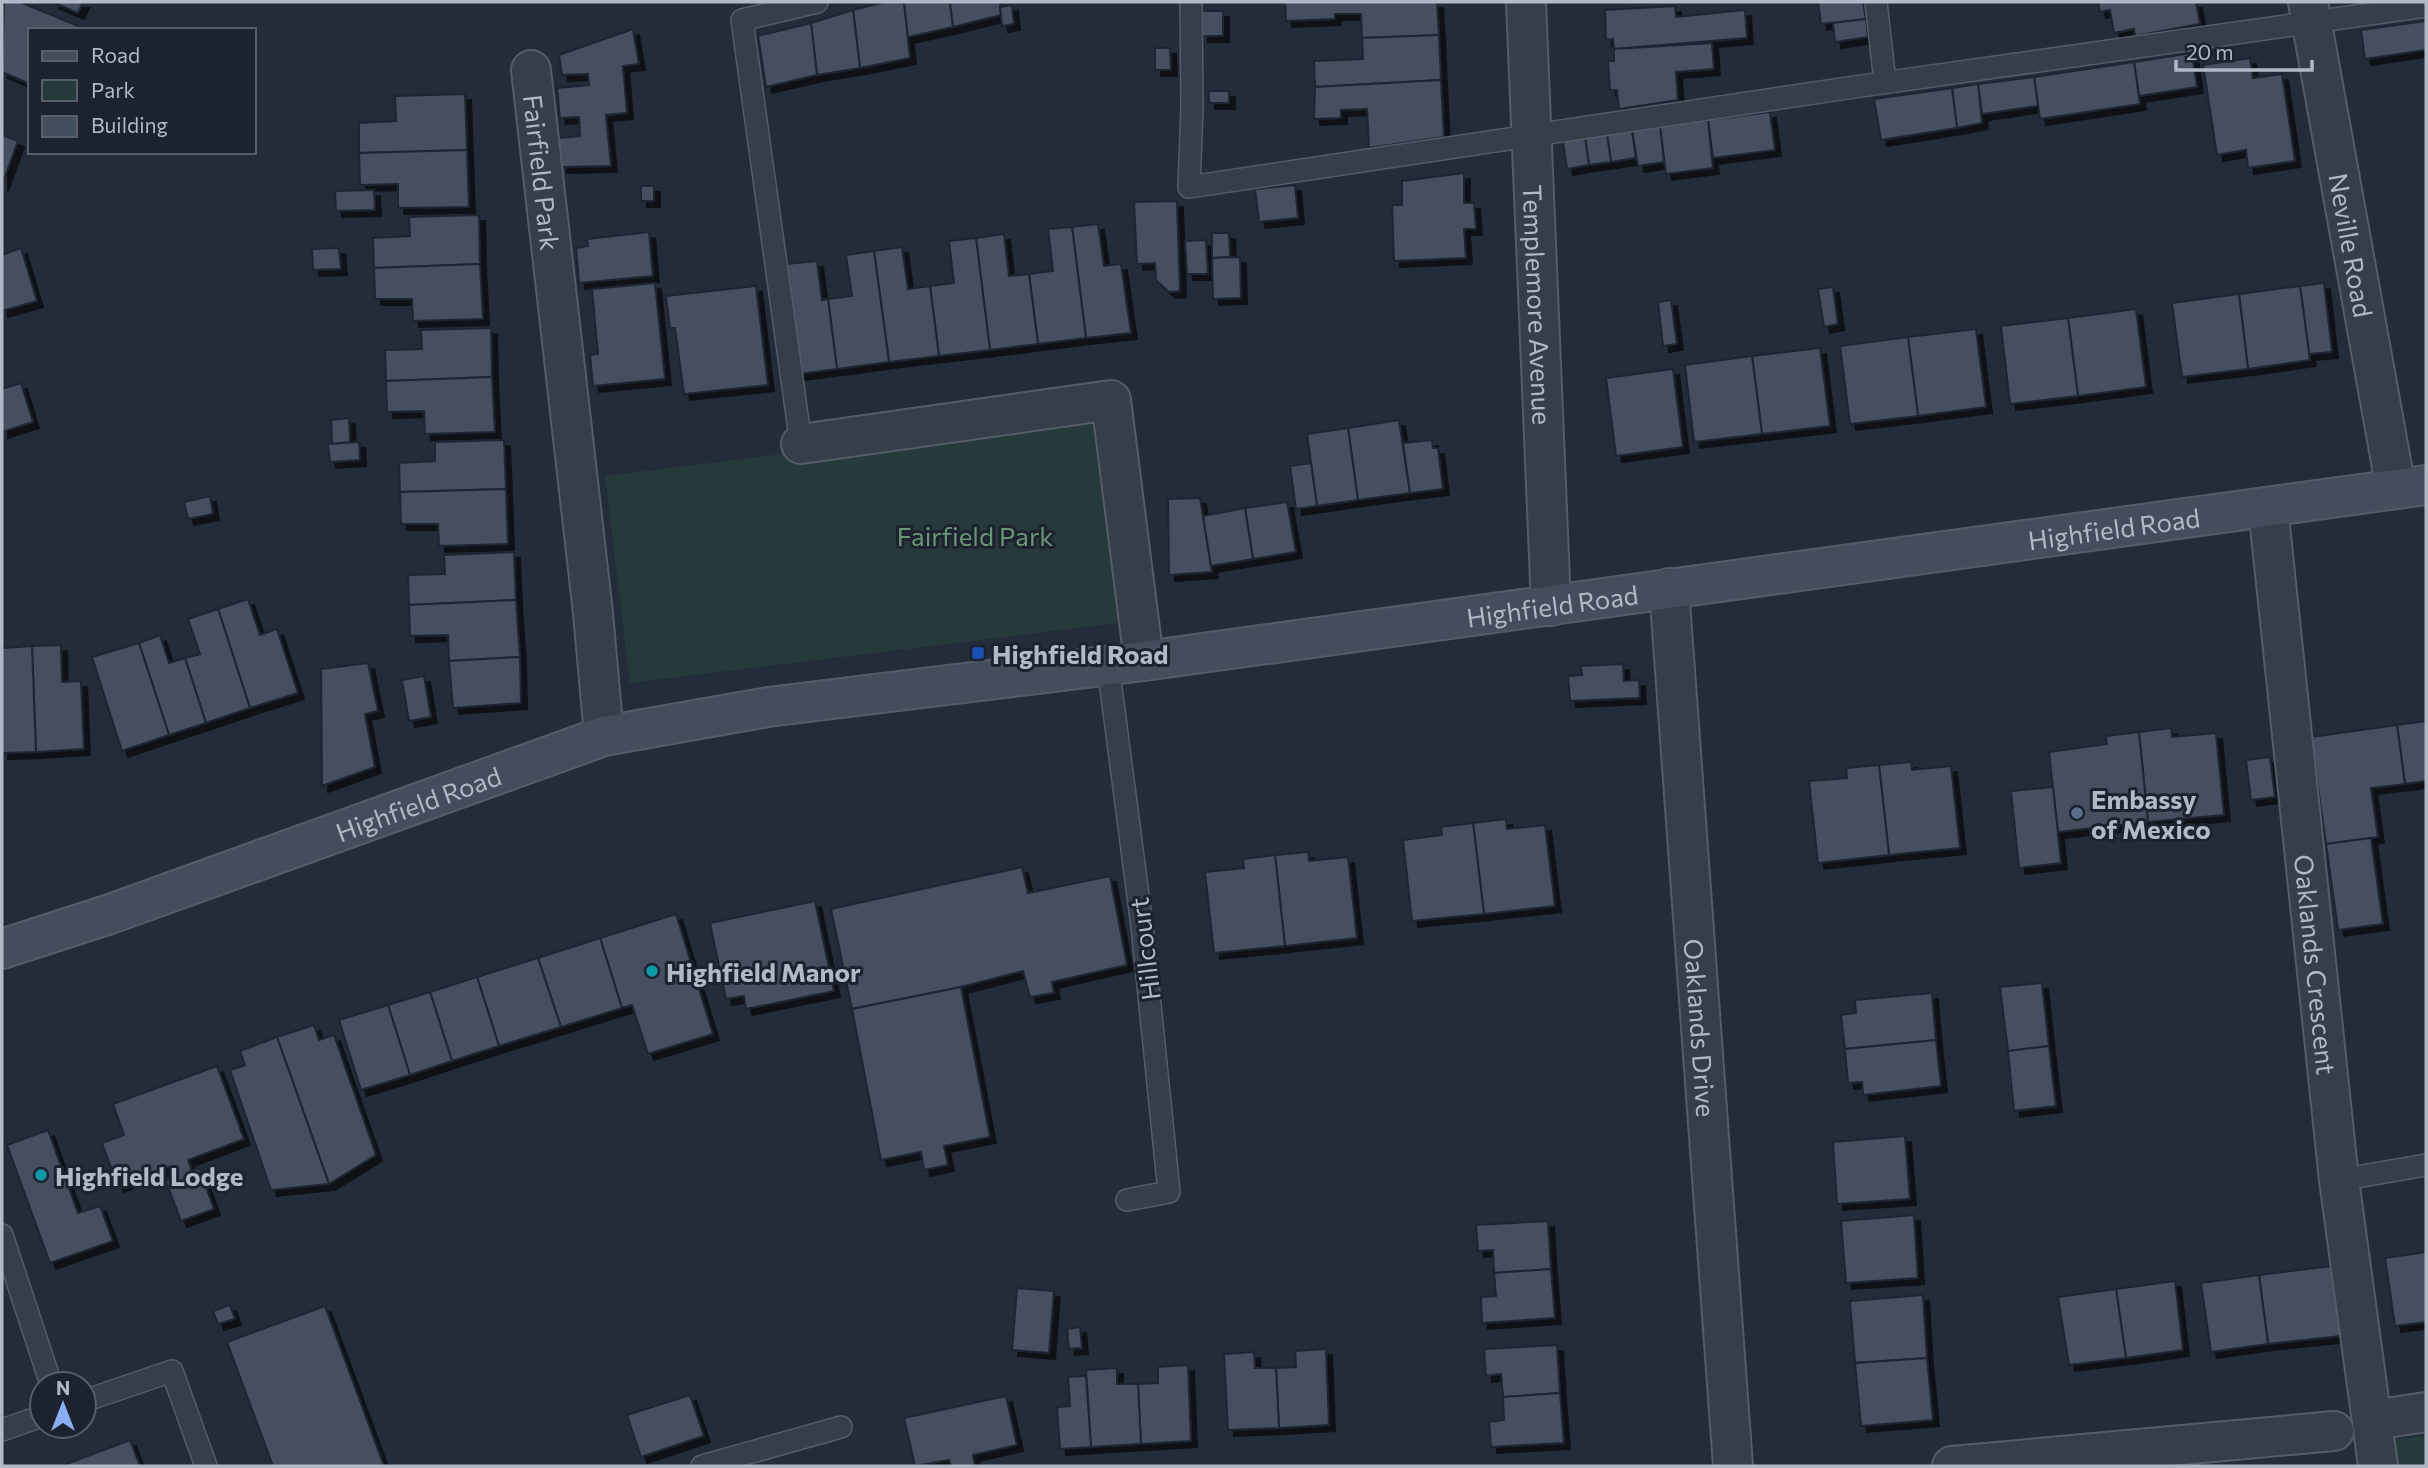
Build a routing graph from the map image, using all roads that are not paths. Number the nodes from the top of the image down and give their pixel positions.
1 (817, 2) edge
2 (1191, 2) edge
3 (1525, 2) edge
4 (1876, 2) edge
5 (2426, 6) edge
6 (2309, 12) edge
7 (531, 70) dead end
8 (1885, 82) junction
9 (1534, 134) junction
10 (801, 444) joint
11 (2411, 487) edge
12 (2267, 507) junction
13 (1669, 588) junction
14 (1551, 606) junction
15 (1126, 663) junction
16 (604, 736) junction
17 (2, 949) edge
18 (2426, 1165) edge
19 (2339, 1180) junction
20 (1128, 1199) dead end
21 (2, 1235) edge
22 (46, 1370) edge
23 (98, 1396) edge
24 (2426, 1412) edge
25 (2373, 1420) junction
26 (28, 1421) edge
27 (841, 1427) dead end
28 (2, 1430) edge
29 (2334, 1431) dead end
30 (206, 1466) edge
31 (702, 1466) edge
32 (1733, 1466) edge
33 (1952, 1466) edge
34 (2378, 1466) edge

1 - 10 lane
2 - 9 lane
3 - 9 street, Templemore Avenue
4 - 8 lane
5 - 6 lane
6 - 8 lane
6 - 11 street, Neville Road
7 - 16 street, Fairfield Park
8 - 9 lane
9 - 14 street, Templemore Avenue
10 - 15 street
11 - 12 street, Highfield Road
12 - 13 street, Highfield Road
12 - 19 street, Oaklands Crescent
13 - 14 street, Highfield Road
13 - 32 street, Oaklands Drive
14 - 15 street, Highfield Road
15 - 16 street, Highfield Road
15 - 20 lane, Hillcourt
16 - 17 street, Highfield Road
18 - 19 lane
19 - 25 street, Oaklands Crescent
21 - 22 lane
23 - 30 lane
24 - 25 street
25 - 34 street, Oaklands Crescent
26 - 28 lane
27 - 31 lane
29 - 33 street

